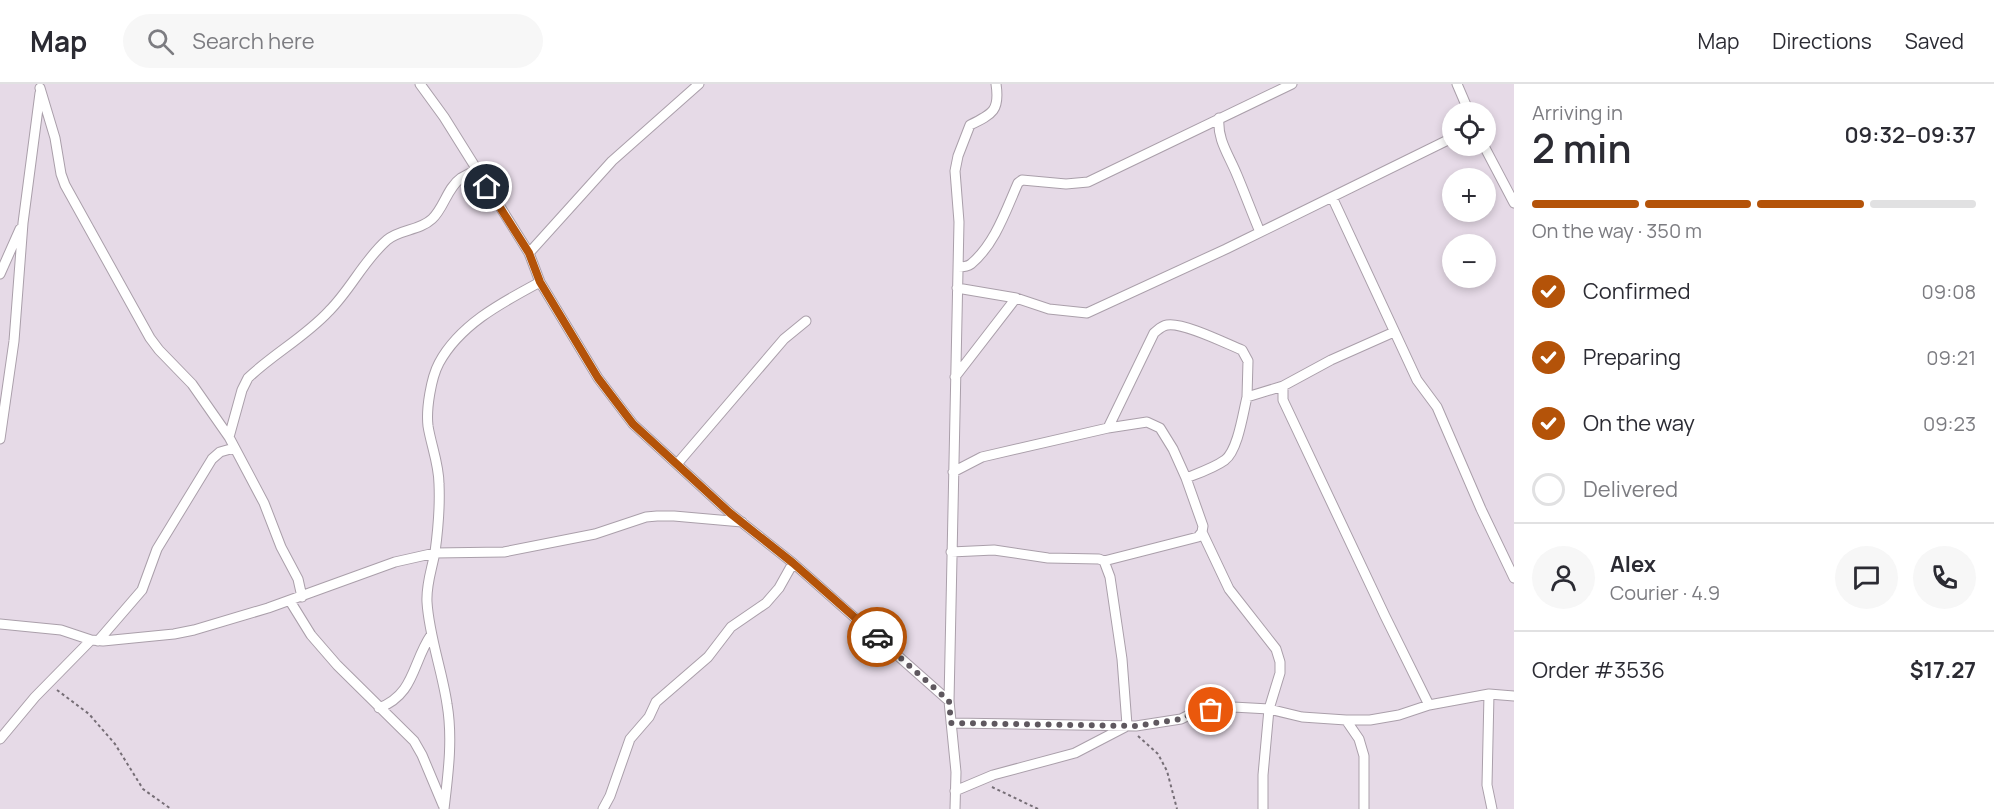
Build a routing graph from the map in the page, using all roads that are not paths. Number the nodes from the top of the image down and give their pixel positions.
1 (420, 84) edge
2 (699, 84) edge
3 (996, 84) edge
4 (1292, 84) edge
5 (1457, 84) edge
6 (40, 86) edge
7 (1465, 102) edge
8 (1219, 118) junction
9 (1442, 143) edge
10 (1489, 156) edge
11 (477, 170) junction
12 (1332, 197) junction
13 (1514, 203) edge
14 (23, 224) junction
15 (1260, 232) junction
16 (529, 253) junction
17 (958, 267) junction
18 (0, 274) edge
19 (540, 282) junction
20 (957, 288) junction
21 (1016, 298) junction
22 (806, 321) dead end
23 (1394, 332) junction
24 (956, 377) junction
25 (1283, 386) junction
26 (1247, 397) junction
27 (1108, 428) junction
28 (229, 437) junction
29 (0, 439) edge
30 (234, 448) junction
31 (677, 464) junction
32 (953, 472) junction
33 (1186, 478) junction
34 (742, 522) junction
35 (1202, 532) junction
36 (951, 552) junction
37 (435, 553) junction
38 (1104, 561) junction
39 (793, 563) junction
40 (1514, 578) edge
41 (302, 597) junction
42 (290, 601) junction
43 (0, 624) edge
44 (431, 635) junction
45 (95, 640) junction
46 (1490, 694) junction
47 (1514, 696) edge
48 (949, 701) junction
49 (1429, 705) junction
50 (379, 708) junction
51 (1269, 709) junction
52 (1346, 720) junction
53 (951, 723) junction
54 (1127, 726) junction
55 (0, 739) edge
56 (955, 791) junction
57 (444, 808) edge
58 (603, 809) edge
59 (956, 809) edge
60 (1263, 809) edge
61 (1364, 809) edge
62 (1492, 809) edge

1 - 11 street
2 - 16 street
3 - 17 street
4 - 8 street
5 - 7 street
6 - 14 street
6 - 28 street
8 - 15 street
8 - 17 street
9 - 12 street
10 - 13 street
11 - 16 street
11 - 28 street
12 - 15 street
12 - 23 street
14 - 18 street
14 - 29 street
15 - 21 street
16 - 19 street
17 - 20 street
19 - 31 street
19 - 37 street
20 - 21 street
20 - 24 street
21 - 24 street
22 - 31 street
23 - 25 street
23 - 40 street
24 - 32 street
25 - 26 street
25 - 49 street
26 - 27 street
26 - 33 street
27 - 32 street
27 - 33 street
28 - 30 street
30 - 41 street
30 - 45 street
31 - 34 street
32 - 36 street
33 - 35 street
34 - 37 street
34 - 39 street
35 - 38 street
35 - 51 street
36 - 38 street
36 - 48 street
37 - 41 street
37 - 44 street
38 - 54 street
39 - 48 street
39 - 58 street
41 - 42 street
42 - 45 street
42 - 50 street
43 - 45 street
44 - 50 street
44 - 57 street
45 - 55 street
46 - 47 street
46 - 49 street
46 - 62 street
48 - 53 street
49 - 52 street
50 - 57 street
51 - 52 street
51 - 54 street
51 - 60 street
52 - 61 street
53 - 54 street
53 - 56 street
54 - 56 street
56 - 59 street

